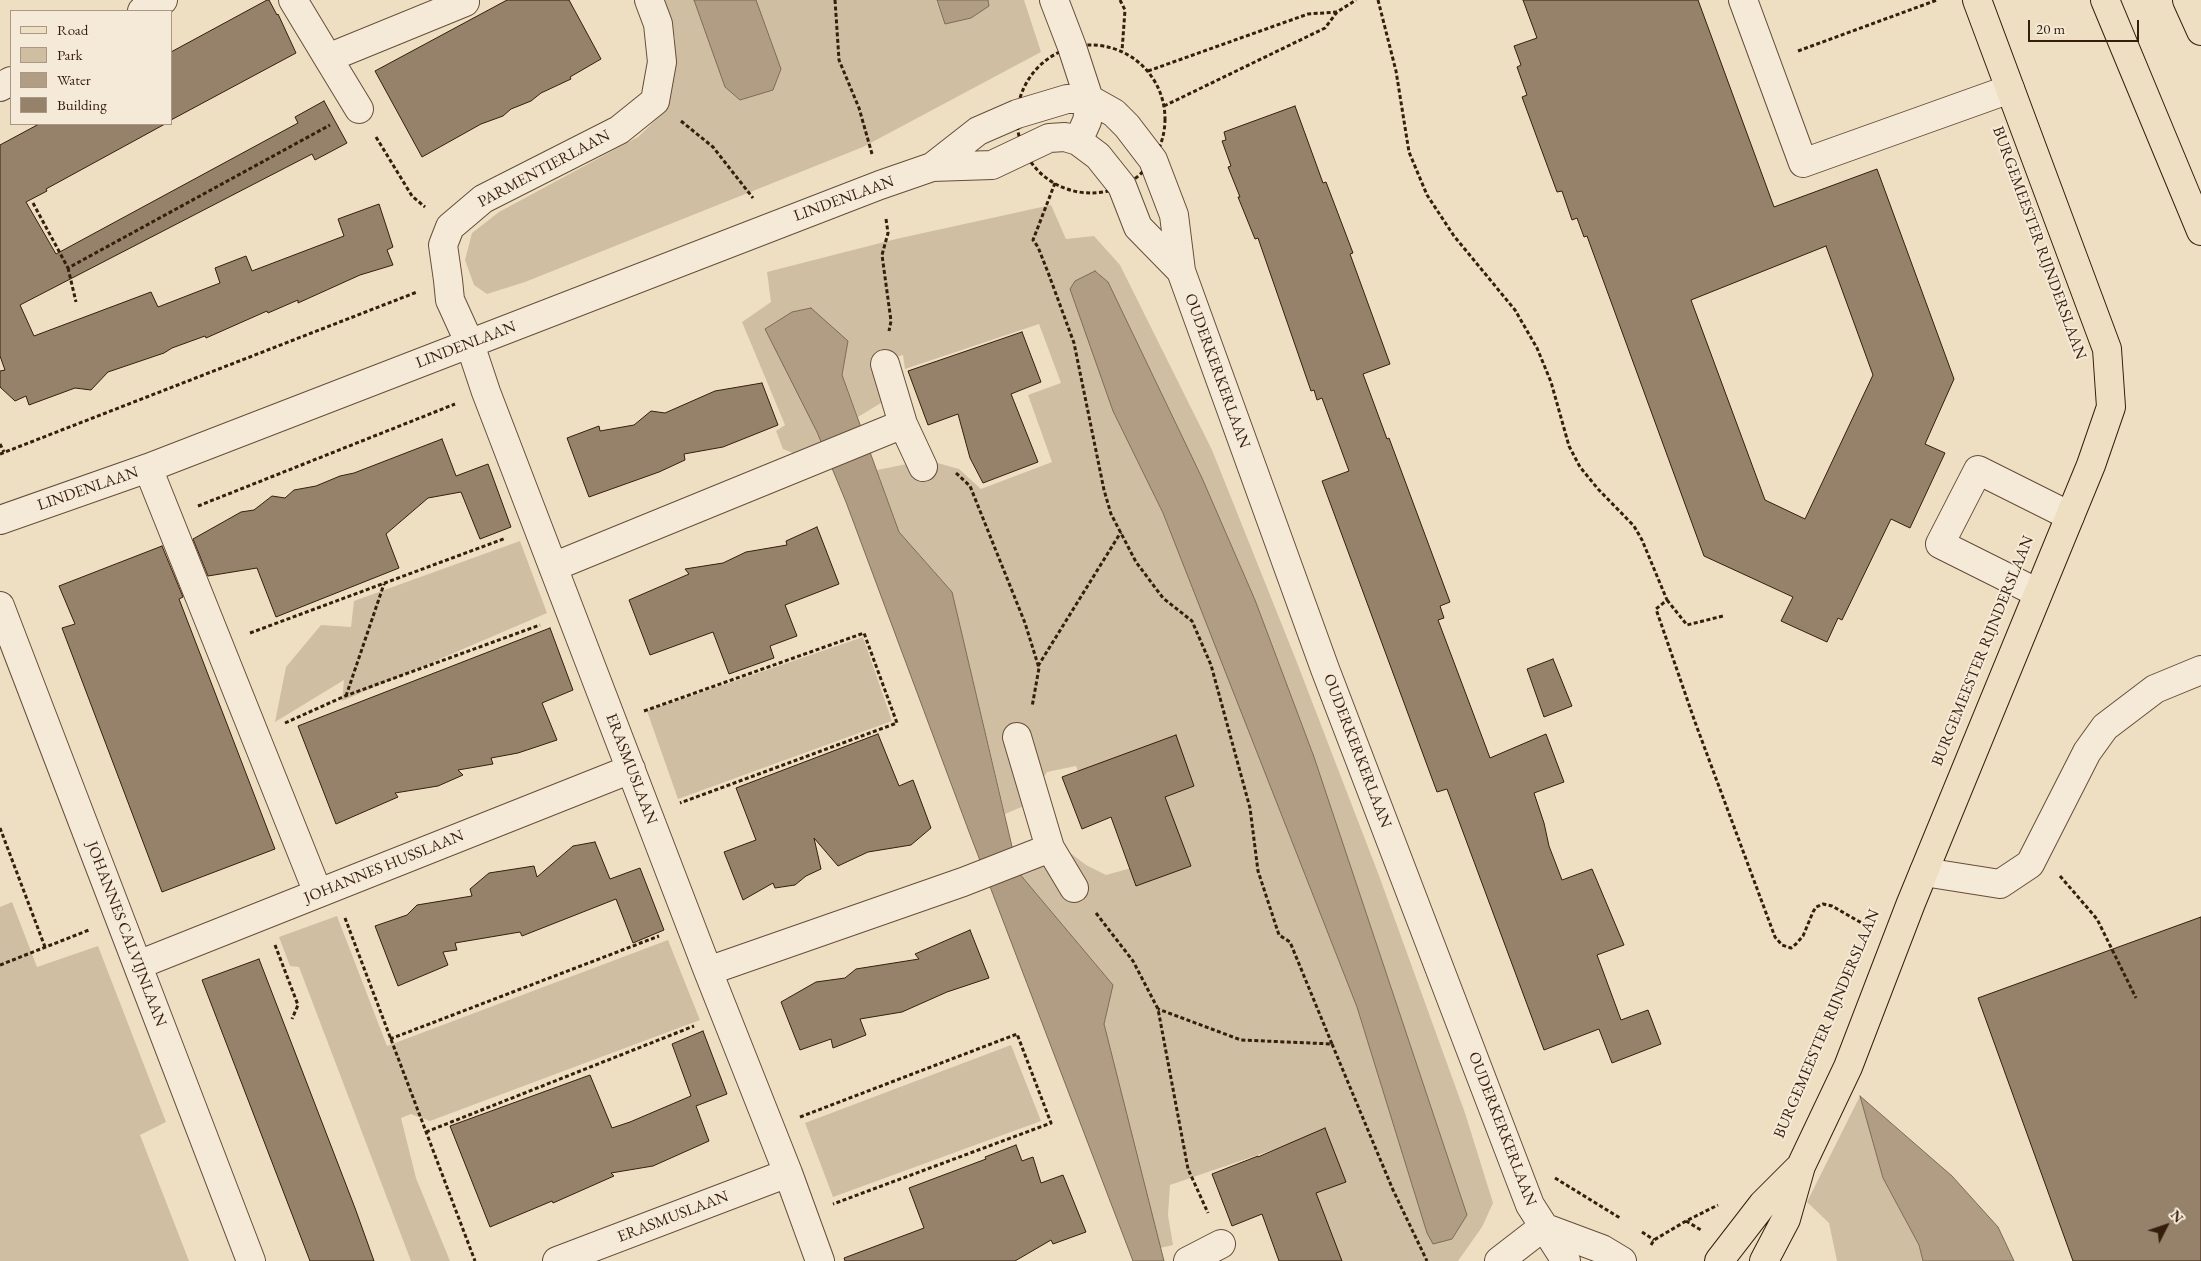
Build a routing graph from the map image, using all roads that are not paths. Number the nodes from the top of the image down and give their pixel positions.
1 (163, 0) edge
2 (293, 0) edge
3 (650, 0) edge
4 (1054, 0) edge
5 (1743, 0) edge
6 (1977, 0) edge
7 (2105, 0) edge
8 (2187, 0) edge
9 (465, 2) dead end
10 (144, 10) edge
11 (2201, 31) edge
12 (328, 58) junction
13 (2010, 89) junction
14 (1089, 99) junction
15 (359, 109) road end
16 (1078, 141) junction
17 (932, 167) junction
18 (2201, 231) edge
19 (1180, 271) junction
20 (470, 344) junction
21 (885, 364) road end
22 (903, 424) junction
23 (923, 467) road end
24 (148, 468) junction
25 (2070, 516) junction
26 (0, 520) edge
27 (553, 567) junction
28 (2038, 593) junction
29 (0, 606) edge
30 (2201, 670) edge
31 (1017, 737) road end
32 (631, 768) junction
33 (1038, 852) junction
34 (1924, 872) junction
35 (1074, 888) road end
36 (325, 890) junction
37 (138, 965) junction
38 (708, 971) junction
39 (1801, 1166) junction
40 (788, 1173) junction
41 (1543, 1227) junction
42 (1222, 1244) road end
43 (252, 1261) edge
44 (557, 1261) edge
45 (820, 1261) edge
46 (1188, 1261) edge
47 (1499, 1261) edge
48 (1566, 1261) edge
49 (1622, 1261) edge
50 (1719, 1261) edge
51 (1764, 1261) edge

1 - 10 street
2 - 12 street
3 - 20 street, PARMENTIERLAAN
4 - 14 street
5 - 13 street
6 - 13 main road, BURGEMEESTER RIJNDERSLAAN
7 - 18 main road
8 - 11 main road
9 - 12 street
12 - 15 street
13 - 25 main road, BURGEMEESTER RIJNDERSLAAN
14 - 16 street
14 - 17 street, LINDENLAAN
14 - 19 street, OUDERKERKERLAAN
16 - 17 street, LINDENLAAN
16 - 19 street, OUDERKERKERLAAN
17 - 20 street, LINDENLAAN
19 - 41 street, OUDERKERKERLAAN
20 - 24 street, LINDENLAAN
20 - 27 street, ERASMUSLAAN
21 - 22 street
22 - 23 street
22 - 27 street
24 - 26 street, LINDENLAAN
24 - 36 street
25 - 28 main road, BURGEMEESTER RIJNDERSLAAN
25 - 28 street
27 - 32 street, ERASMUSLAAN
28 - 34 main road, BURGEMEESTER RIJNDERSLAAN
29 - 37 street, JOHANNES CALVIJNLAAN
30 - 34 street
31 - 33 street
32 - 36 street, JOHANNES HUSSLAAN
32 - 38 street, ERASMUSLAAN
33 - 35 street
33 - 38 street
34 - 39 main road, BURGEMEESTER RIJNDERSLAAN
36 - 37 street, JOHANNES HUSSLAAN
37 - 43 street, JOHANNES CALVIJNLAAN
38 - 40 street, ERASMUSLAAN
39 - 50 main road, BURGEMEESTER RIJNDERSLAAN
39 - 51 main road, BURGEMEESTER RIJNDERSLAAN
40 - 44 street, ERASMUSLAAN
40 - 45 street, ERASMUSLAAN
41 - 47 street
41 - 48 street, OUDERKERKERLAAN
41 - 49 street
42 - 46 street

